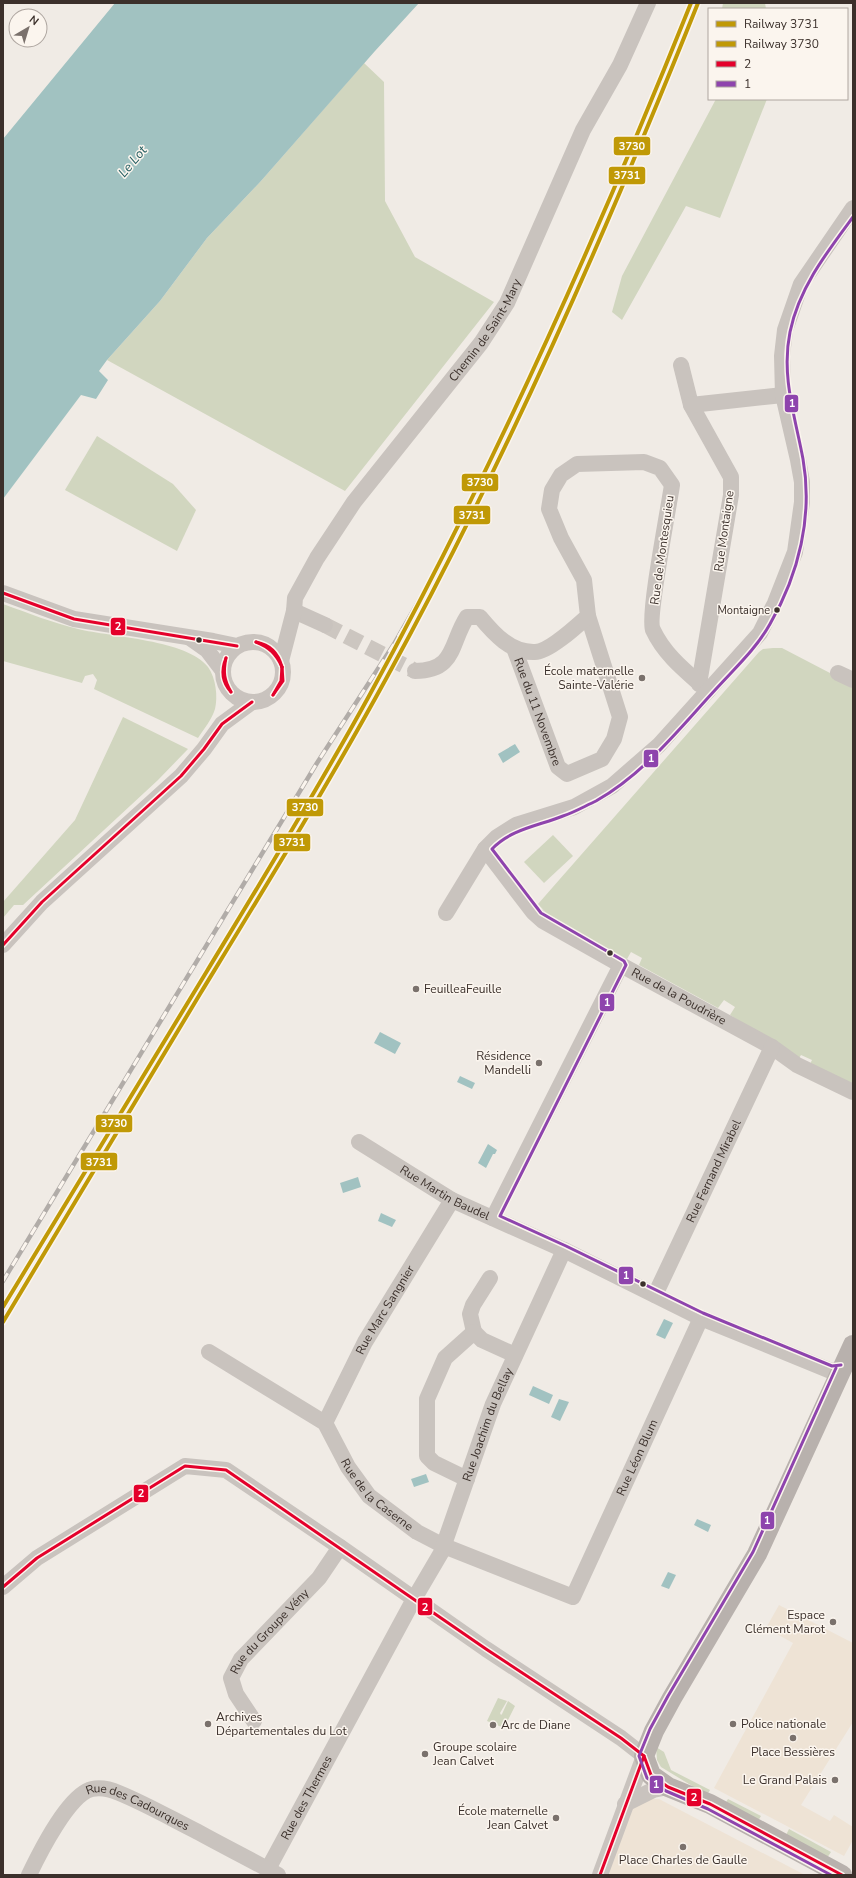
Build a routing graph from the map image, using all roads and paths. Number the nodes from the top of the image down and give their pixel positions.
1 (648, 3) edge
2 (853, 208) edge
3 (681, 365) dead end
4 (783, 395) junction
5 (691, 405) junction
6 (3, 593) edge
7 (294, 611) junction
8 (588, 616) junction
9 (325, 625) tunnel mouth
10 (288, 634) junction
11 (190, 638) junction
12 (266, 645) junction
13 (237, 646) junction
14 (514, 648) junction
15 (281, 661) junction
16 (223, 671) junction
17 (414, 671) tunnel mouth
18 (838, 673) dead end
19 (853, 680) edge
20 (704, 688) junction
21 (229, 690) junction
22 (252, 702) junction
23 (222, 724) junction
24 (486, 849) junction
25 (446, 913) dead end
26 (3, 945) edge
27 (621, 965) junction
28 (772, 1047) junction
29 (853, 1092) edge
30 (359, 1142) dead end
31 (452, 1200) junction
32 (493, 1218) junction
33 (564, 1250) junction
34 (490, 1278) dead end
35 (655, 1295) junction
36 (701, 1318) junction
37 (474, 1332) junction
38 (853, 1345) edge
39 (209, 1352) dead end
40 (514, 1355) junction
41 (841, 1370) junction
42 (325, 1423) junction
43 (467, 1478) junction
44 (444, 1546) junction
45 (340, 1547) junction
46 (3, 1587) edge
47 (573, 1597) joint
48 (414, 1600) junction
49 (254, 1721) dead end
50 (644, 1756) junction
51 (668, 1787) junction
52 (625, 1804) junction
53 (273, 1872) edge
54 (29, 1875) edge
55 (600, 1875) edge
56 (842, 1875) edge

1 - 7 street, Chemin de Saint-Mary
2 - 4 street
3 - 5 street, Rue Montaigne
4 - 5 street
4 - 20 street
5 - 20 street, Rue Montaigne
6 - 11 street
7 - 9 street
7 - 10 street, Chemin de Saint-Mary
8 - 14 street
8 - 14 street, Rue du 11 Novembre
8 - 20 street, Rue de Montesquieu
10 - 12 street
10 - 15 street, Chemin de Saint-Mary
11 - 13 street
11 - 16 street
12 - 13 street
12 - 15 street
13 - 16 street
14 - 17 street
15 - 22 street
16 - 21 street
18 - 19 street
20 - 24 street
21 - 22 street
21 - 23 street
22 - 23 street
23 - 26 street
24 - 25 street
24 - 27 street, Rue de la Poudrière
27 - 28 street, Rue de la Poudrière
27 - 32 street
28 - 29 street, Rue de la Poudrière
28 - 35 street, Rue Fernand Mirabel
30 - 31 street, Rue Martin Baudel
31 - 32 street, Rue Martin Baudel
31 - 42 street, Rue Marc Sangnier
32 - 33 street, Rue Martin Baudel
33 - 35 street, Rue Martin Baudel
33 - 40 street, Rue Joachim du Bellay
34 - 37 street
35 - 36 street, Rue Martin Baudel
36 - 41 street, Rue Martin Baudel
36 - 47 street, Rue Léon Blum
37 - 40 street
37 - 43 street
38 - 41 main road
39 - 42 street
40 - 43 street, Rue Joachim du Bellay
41 - 50 main road
42 - 44 street, Rue de la Caserne
43 - 44 street, Rue Joachim du Bellay
44 - 47 street, Rue de la Caserne
44 - 48 street, Rue Joachim du Bellay
45 - 46 street
45 - 48 street
45 - 49 street, Rue du Groupe Vény
48 - 50 street
48 - 53 street, Rue des Thermes
50 - 51 main road
50 - 52 street
51 - 52 street
51 - 56 main road
52 - 55 street
53 - 54 street, Rue des Cadourques

